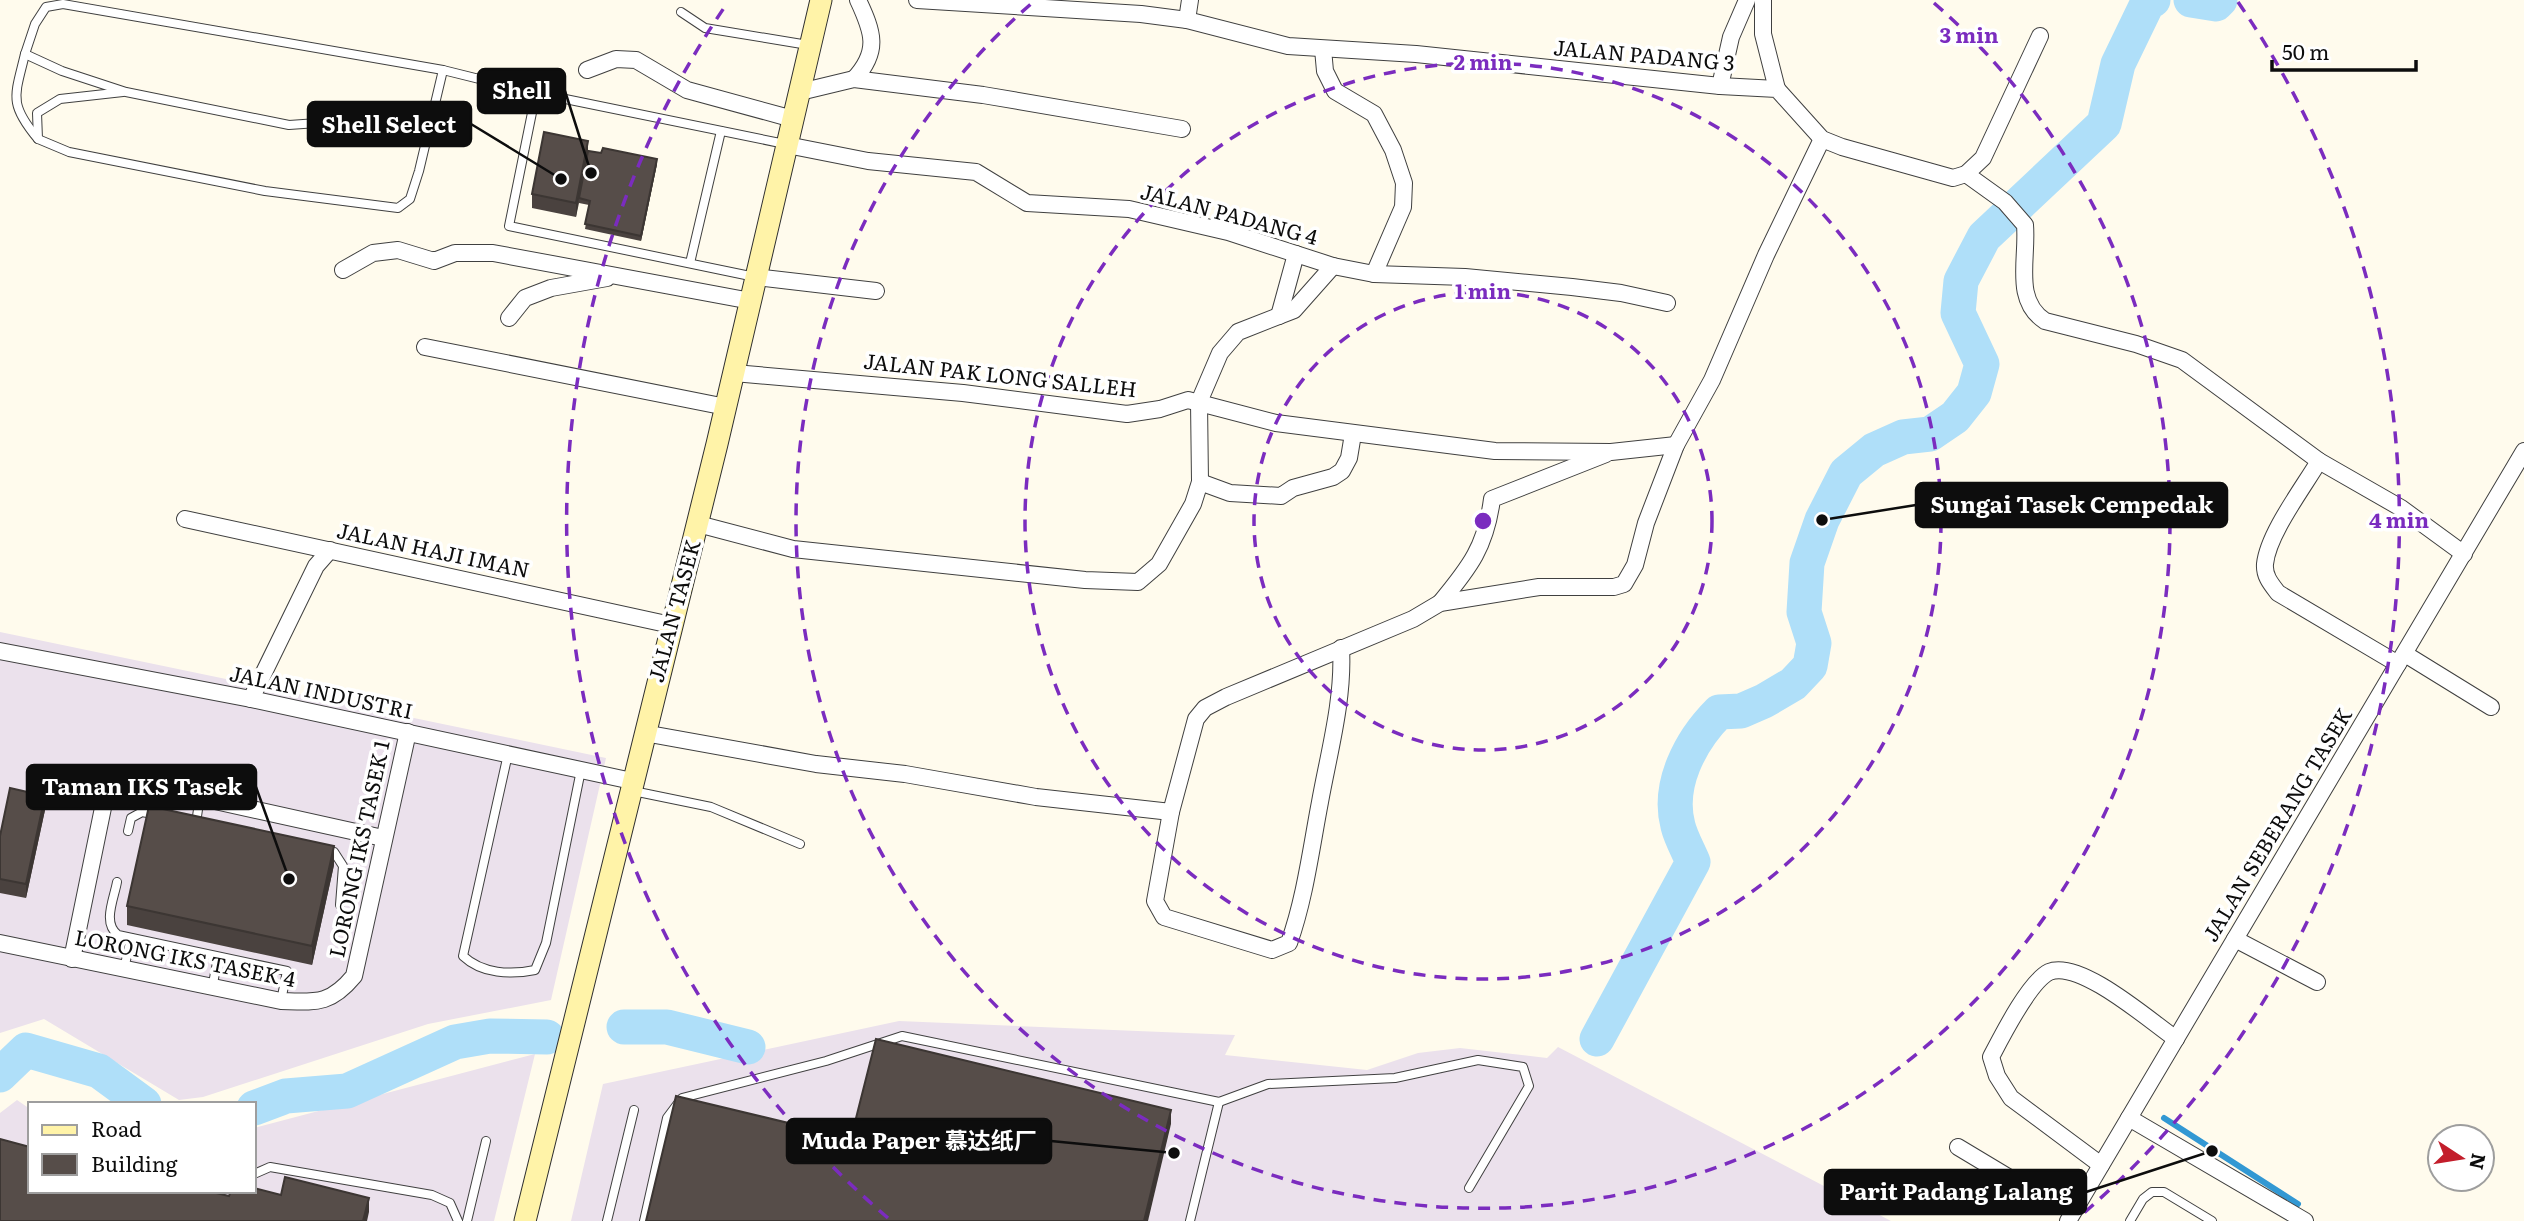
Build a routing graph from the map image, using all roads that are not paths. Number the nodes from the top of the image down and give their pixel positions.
1 (821, 0) edge
2 (858, 0) edge
3 (917, 0) edge
4 (1190, 0) edge
5 (1747, 0) edge
6 (1763, 0) edge
7 (681, 12) dead end
8 (1186, 20) junction
9 (2040, 36) dead end
10 (810, 46) junction
11 (1323, 49) junction
12 (25, 54) junction
13 (587, 69) dead end
14 (443, 70) junction
15 (854, 79) junction
16 (1720, 86) junction
17 (1777, 89) junction
18 (126, 92) junction
19 (800, 92) junction
20 (536, 93) junction
21 (432, 114) junction
22 (793, 119) junction
23 (1182, 129) dead end
24 (722, 131) junction
25 (38, 139) junction
26 (1822, 139) junction
27 (788, 145) junction
28 (1966, 174) junction
29 (1296, 254) junction
30 (691, 263) junction
31 (1334, 267) junction
32 (343, 270) dead end
33 (1374, 274) junction
34 (616, 276) junction
35 (757, 277) junction
36 (876, 291) dead end
37 (751, 302) junction
38 (1667, 303) dead end
39 (1279, 316) junction
40 (509, 318) dead end
41 (425, 347) dead end
42 (734, 373) junction
43 (1199, 402) junction
44 (726, 407) junction
45 (1353, 434) junction
46 (1676, 445) junction
47 (2524, 451) edge
48 (1611, 452) junction
49 (2319, 461) junction
50 (1200, 482) junction
51 (185, 519) dead end
52 (698, 524) junction
53 (330, 550) junction
54 (2464, 554) junction
55 (1440, 603) junction
56 (671, 625) junction
57 (1341, 648) junction
58 (0, 651) edge
59 (2401, 659) junction
60 (251, 699) junction
61 (2491, 707) dead end
62 (408, 732) junction
63 (644, 733) junction
64 (508, 754) junction
65 (582, 770) junction
66 (631, 786) junction
67 (200, 796) junction
68 (1171, 812) junction
69 (169, 817) edge
70 (182, 820) edge
71 (196, 823) junction
72 (208, 825) edge
73 (128, 831) dead end
74 (383, 838) junction
75 (800, 844) dead end
76 (309, 847) edge
77 (117, 882) dead end
78 (340, 905) dead end
79 (131, 938) junction
80 (2235, 939) junction
81 (0, 943) edge
82 (218, 957) junction
83 (72, 959) junction
84 (124, 970) junction
85 (354, 976) joint
86 (2317, 982) dead end
87 (212, 989) junction
88 (281, 1001) junction
89 (2176, 1039) junction
90 (1219, 1102) junction
91 (634, 1110) dead end
92 (2129, 1118) junction
93 (486, 1142) dead end
94 (1958, 1147) dead end
95 (2101, 1165) junction
96 (256, 1173) edge
97 (1469, 1188) dead end
98 (2071, 1216) edge
99 (458, 1221) edge
100 (467, 1221) edge
101 (525, 1221) edge
102 (607, 1221) edge
103 (644, 1221) edge
104 (1190, 1221) edge
105 (2130, 1221) edge
106 (2212, 1221) edge
107 (2305, 1221) edge

1 - 10 main road, JALAN TASEK
2 - 15 street
3 - 8 street, JALAN PADANG 3
4 - 8 street
5 - 16 street
6 - 17 street
7 - 10 lane
8 - 11 street, JALAN PADANG 3
9 - 28 street
10 - 19 main road, JALAN TASEK
11 - 16 street, JALAN PADANG 3
11 - 33 street
12 - 14 lane
12 - 18 lane
12 - 25 lane
13 - 22 street
14 - 20 lane
14 - 21 lane
15 - 19 street
15 - 23 street
16 - 17 street, JALAN PADANG 3
17 - 26 street
18 - 21 lane
18 - 25 lane
19 - 22 main road, JALAN TASEK
20 - 24 lane
20 - 30 lane
21 - 25 lane
22 - 27 main road, JALAN TASEK
24 - 27 lane
24 - 30 lane
26 - 28 street
26 - 46 street
27 - 29 street, JALAN PADANG 4
27 - 35 main road, JALAN TASEK
28 - 49 street
29 - 31 street, JALAN PADANG 4
29 - 39 street
30 - 35 lane
31 - 33 street, JALAN PADANG 4
31 - 39 street
32 - 34 street
33 - 38 street, JALAN PADANG 4
34 - 37 street
34 - 40 street
35 - 36 street
35 - 37 main road, JALAN TASEK
37 - 42 main road, JALAN TASEK
39 - 43 street
41 - 44 street
42 - 43 street, JALAN PAK LONG SALLEH
42 - 44 main road, JALAN TASEK
43 - 45 street, JALAN PAK LONG SALLEH
43 - 50 street
44 - 52 main road, JALAN TASEK
45 - 48 street, JALAN PAK LONG SALLEH
45 - 50 street
46 - 48 street, JALAN PAK LONG SALLEH
46 - 55 street
47 - 54 street, JALAN SEBERANG TASEK
48 - 55 street
49 - 54 street
49 - 59 street
50 - 52 street
51 - 53 street, JALAN HAJI IMAN
52 - 56 main road, JALAN TASEK
53 - 56 street, JALAN HAJI IMAN
53 - 60 street
54 - 59 street, JALAN SEBERANG TASEK
55 - 57 street
56 - 63 main road, JALAN TASEK
57 - 68 street
57 - 68 street
58 - 60 street, JALAN INDUSTRI
59 - 61 street
59 - 80 street, JALAN SEBERANG TASEK
60 - 62 street, JALAN INDUSTRI
62 - 64 street, JALAN INDUSTRI
62 - 74 street, LORONG IKS TASEK 1
63 - 66 main road, JALAN TASEK
63 - 68 street
64 - 65 street, JALAN INDUSTRI
64 - 65 lane
65 - 66 street, JALAN INDUSTRI
66 - 75 lane
66 - 101 main road, JALAN TASEK
67 - 71 lane
67 - 74 street
67 - 83 street
69 - 73 lane
70 - 71 lane
71 - 72 lane
74 - 85 street, LORONG IKS TASEK 1
76 - 78 lane
77 - 79 lane
79 - 82 lane
79 - 84 lane
80 - 86 street
80 - 89 street, JALAN SEBERANG TASEK
81 - 83 street, LORONG IKS TASEK 4
82 - 87 lane
82 - 88 lane
83 - 84 street, LORONG IKS TASEK 4
84 - 87 street, LORONG IKS TASEK 4
85 - 88 street, LORONG IKS TASEK 4
87 - 88 street, LORONG IKS TASEK 4
89 - 92 street, JALAN SEBERANG TASEK
89 - 95 street
90 - 97 lane
90 - 103 lane
90 - 104 lane
91 - 102 lane
92 - 95 street, JALAN SEBERANG TASEK
92 - 107 street
93 - 100 lane
94 - 98 street
95 - 98 street, JALAN SEBERANG TASEK
96 - 99 lane
105 - 106 lane

